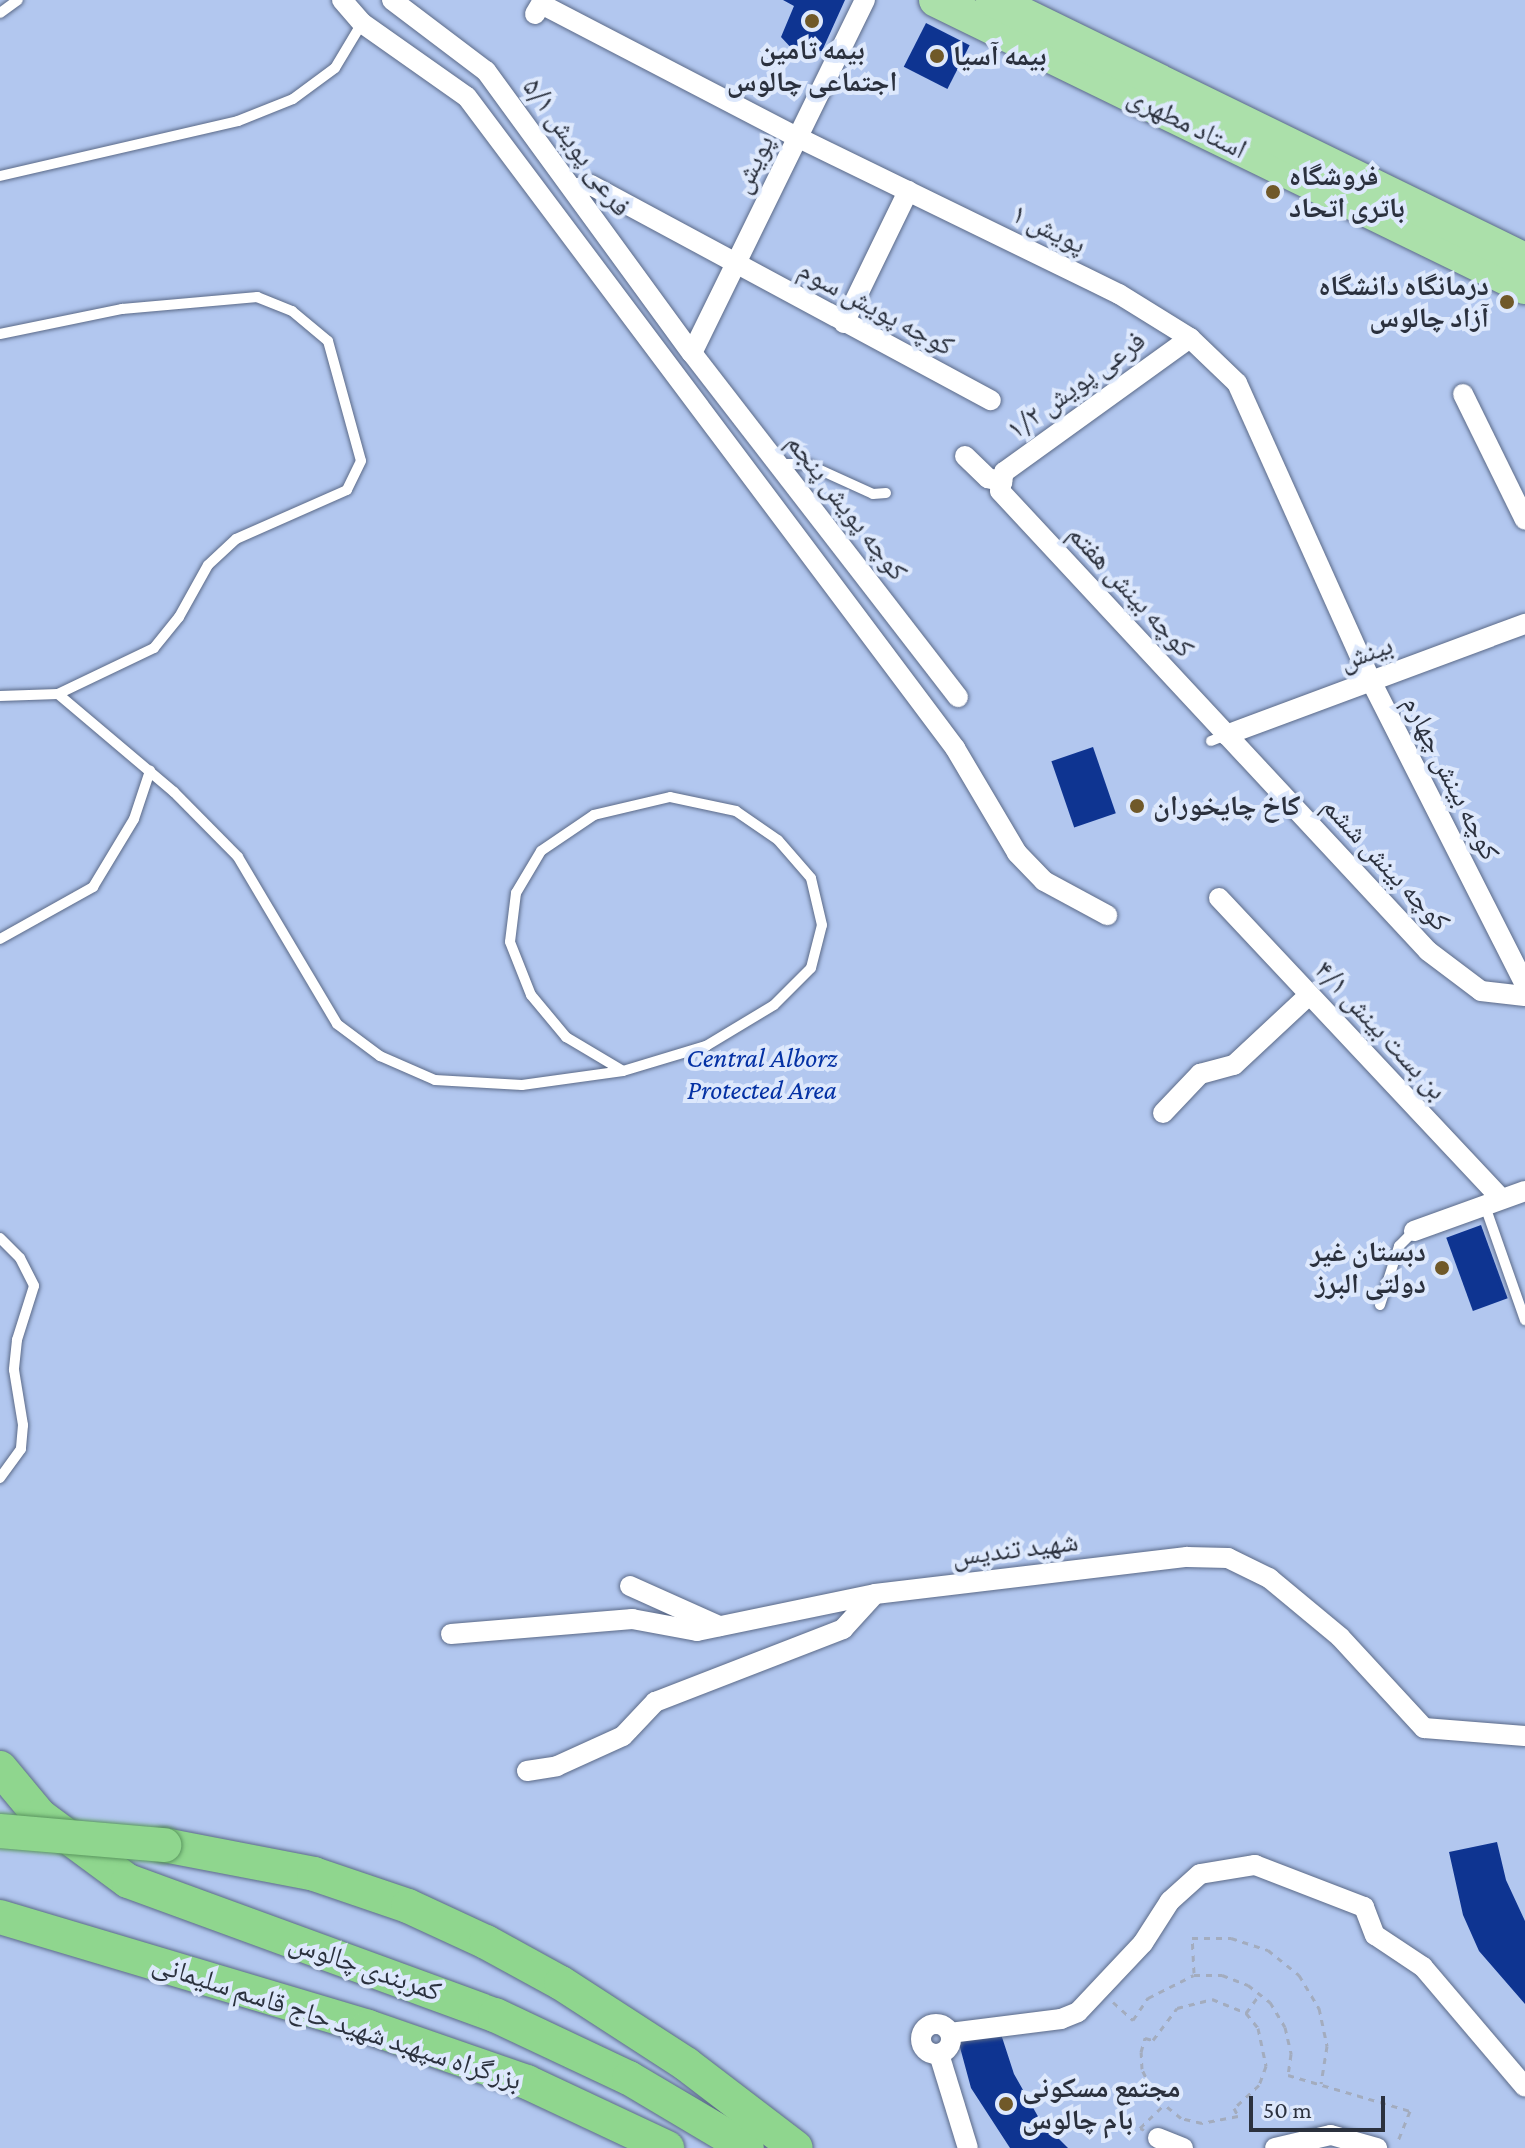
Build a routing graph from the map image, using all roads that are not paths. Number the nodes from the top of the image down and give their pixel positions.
1 (18, 0) edge
2 (342, 0) edge
3 (392, 0) edge
4 (865, 0) edge
5 (936, 0) edge
6 (993, 0) edge
7 (0, 13) edge
8 (535, 14) dead end
9 (362, 23) junction
10 (797, 137) junction
11 (0, 176) edge
12 (574, 189) junction
13 (908, 191) junction
14 (1525, 260) edge
15 (735, 265) junction
16 (1525, 287) edge
17 (844, 323) junction
18 (0, 334) edge
19 (1190, 338) junction
20 (692, 353) junction
21 (1463, 394) dead end
22 (991, 400) dead end
23 (965, 456) dead end
24 (778, 464) junction
25 (1002, 482) junction
26 (886, 493) dead end
27 (1525, 520) edge
28 (1525, 624) edge
29 (1371, 681) junction
30 (58, 694) junction
31 (0, 696) edge
32 (958, 697) dead end
33 (1219, 738) junction
34 (150, 771) junction
35 (1219, 898) dead end
36 (1107, 915) dead end
37 (0, 939) edge
38 (1525, 985) edge
39 (1309, 995) junction
40 (1525, 996) edge
41 (623, 1071) junction
42 (1163, 1113) dead end
43 (1525, 1191) edge
44 (1494, 1202) junction
45 (1414, 1231) joint
46 (0, 1238) edge
47 (1380, 1305) dead end
48 (1525, 1320) edge
49 (0, 1478) edge
50 (630, 1586) dead end
51 (875, 1594) junction
52 (719, 1626) junction
53 (451, 1634) dead end
54 (1525, 1736) edge
55 (0, 1768) edge
56 (527, 1771) dead end
57 (0, 1831) edge
58 (0, 1917) edge
59 (950, 2033) junction
60 (939, 2054) junction
61 (1525, 2087) edge
62 (1158, 2138) dead end
63 (667, 2148) edge
64 (747, 2148) edge
65 (796, 2148) edge
66 (968, 2148) edge
67 (1183, 2148) edge
68 (1261, 2148) edge
69 (1274, 2148) edge
70 (1377, 2148) edge

1 - 7 lane
2 - 9 street
3 - 12 street, فرعی پویش ۵/۱
4 - 10 street, پویش
5 - 16 main road, استاد مطهری
6 - 14 main road, استاد مطهری
8 - 10 street, پویش ۱
9 - 11 lane
9 - 36 street
10 - 13 street, پویش ۱
10 - 15 street, پویش
12 - 15 street, کوچه پویش سوم
12 - 20 street, فرعی پویش ۵/۱
13 - 17 street
13 - 19 street, پویش ۱
15 - 17 street, کوچه پویش سوم
15 - 20 street, پویش
17 - 22 street, کوچه پویش سوم
18 - 30 lane
19 - 25 street, فرعی پویش ۱/۲
19 - 29 street, پویش ۱
20 - 24 street, کوچه پویش پنجم
21 - 27 street
23 - 25 street
24 - 26 lane
24 - 32 street, کوچه پویش پنجم
25 - 33 street, کوچه بینش هفتم
28 - 29 street, بینش
29 - 33 street, بینش
29 - 38 street, کوچه بینش چهارم
30 - 31 lane
30 - 34 lane
33 - 40 street, کوچه بینش ششم
34 - 37 lane
34 - 41 lane
35 - 39 street, بن بست بینش ۴/۱
39 - 42 street
39 - 44 street, بن بست بینش ۴/۱
41 - 41 lane
43 - 44 street
44 - 45 street
44 - 48 lane
45 - 47 lane
46 - 49 lane
50 - 52 street
51 - 52 street, شهید تندیس
51 - 54 street, شهید تندیس
51 - 56 street
52 - 53 street, شهید تندیس
55 - 64 highway, کمربندی چالوس
57 - 65 highway, bridge
58 - 63 highway, بزرگراه سپهبد شهید حاج قاسم سلیمانی
59 - 60 street
59 - 60 street
59 - 61 street
60 - 66 street
62 - 67 street
68 - 69 street
69 - 70 street

